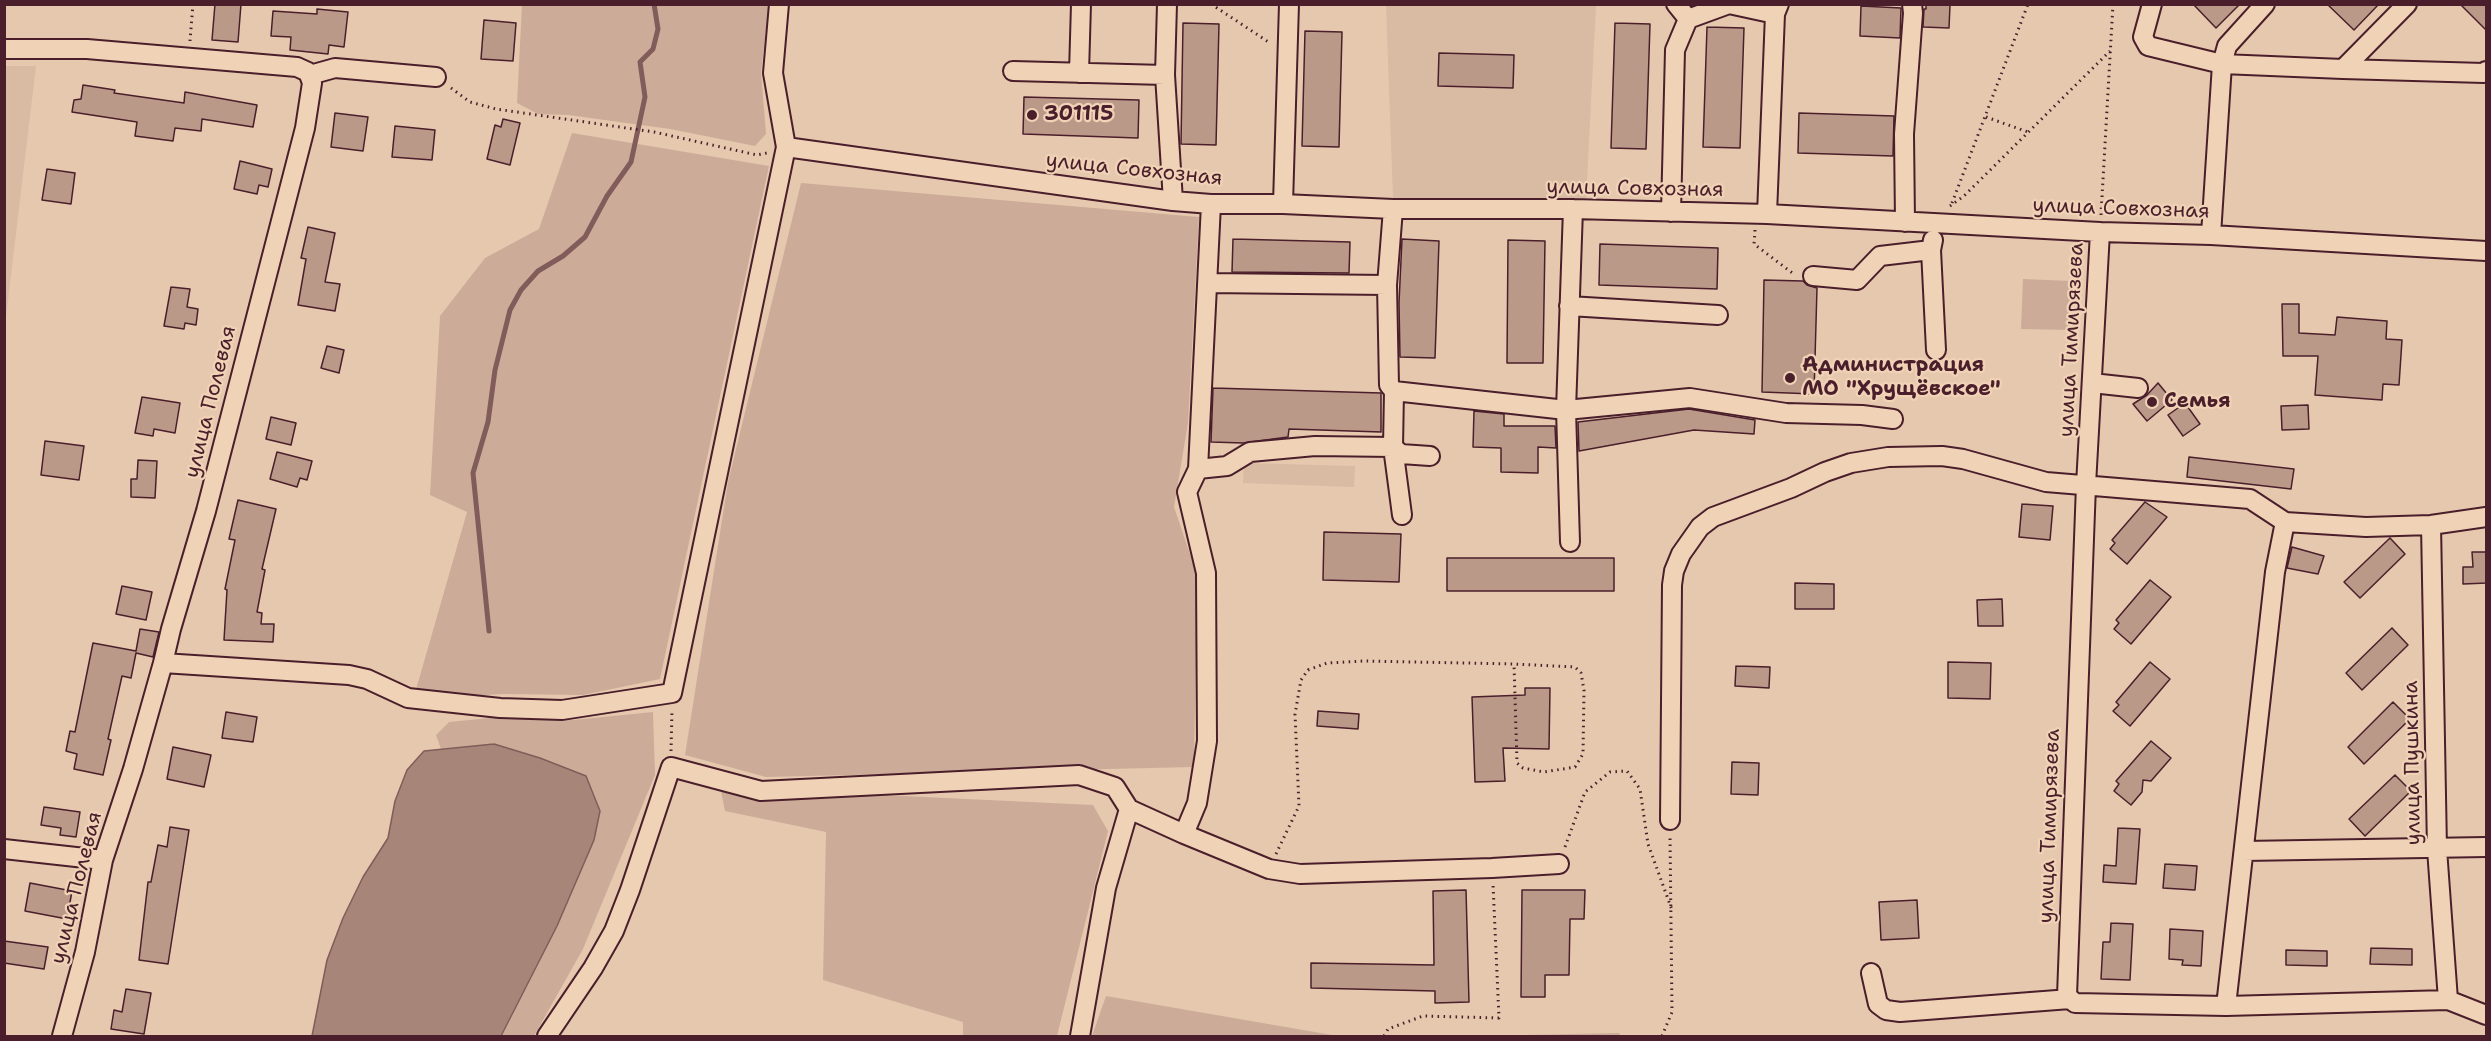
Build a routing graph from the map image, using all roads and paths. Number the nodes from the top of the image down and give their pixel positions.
1 (193, 4) edge
2 (778, 4) edge
3 (1081, 4) edge
4 (1167, 4) edge
5 (1211, 4) edge
6 (1289, 4) edge
7 (1676, 4) edge
8 (1729, 4) edge
9 (1912, 4) edge
10 (2028, 4) edge
11 (2113, 4) edge
12 (2152, 4) edge
13 (2265, 4) edge
14 (2408, 4) edge
15 (1777, 9) edge
16 (1688, 19) junction
17 (4, 49) edge
18 (2110, 51) junction
19 (1289, 55) junction
20 (189, 58) junction
21 (2222, 64) junction
22 (2343, 69) junction
23 (1013, 71) dead end
24 (1079, 73) junction
25 (2486, 73) edge
26 (310, 75) junction
27 (1165, 75) junction
28 (436, 77) joint
29 (1986, 117) junction
30 (2028, 132) junction
31 (786, 147) junction
32 (1173, 201) junction
33 (1211, 204) junction
34 (1283, 204) junction
35 (1952, 204) junction
36 (1393, 209) junction
37 (1573, 209) junction
38 (1671, 212) junction
39 (1762, 214) junction
40 (1942, 217) junction
41 (1905, 222) junction
42 (2100, 232) junction
43 (2211, 235) junction
44 (1931, 250) junction
45 (2487, 251) edge
46 (1804, 276) joint
47 (1208, 284) junction
48 (1387, 285) junction
49 (1569, 306) junction
50 (1718, 315) dead end
51 (1936, 350) dead end
52 (2092, 383) junction
53 (2138, 388) dead end
54 (1394, 391) junction
55 (1566, 410) junction
56 (1893, 418) dead end
57 (1393, 447) junction
58 (1430, 456) dead end
59 (1198, 469) junction
60 (2086, 484) junction
61 (1402, 515) dead end
62 (2487, 517) edge
63 (2285, 522) junction
64 (2431, 525) junction
65 (1570, 542) dead end
66 (163, 663) junction
67 (1514, 664) junction
68 (672, 693) junction
69 (671, 767) junction
70 (1129, 808) junction
71 (1670, 820) joint
72 (1184, 834) junction
73 (2487, 847) edge
74 (4, 849) edge
75 (2438, 849) junction
76 (2244, 851) junction
77 (103, 860) junction
78 (1559, 864) joint
79 (1492, 868) junction
80 (1269, 869) junction
81 (1672, 910) junction
82 (1871, 973) dead end
83 (2070, 999) junction
84 (2448, 1000) junction
85 (2226, 1006) junction
86 (2485, 1017) edge
87 (62, 1036) edge
88 (547, 1036) edge
89 (1080, 1036) edge
90 (1384, 1036) edge
91 (1662, 1036) edge

1 - 20 path
2 - 31 street
3 - 24 street
4 - 27 street
5 - 19 path
6 - 19 street
7 - 16 street
8 - 15 street
8 - 16 street
9 - 41 street
10 - 29 path
11 - 18 path
12 - 21 street
13 - 21 street
14 - 22 street
15 - 39 street
16 - 38 street
17 - 20 street
18 - 30 path
18 - 42 path
19 - 34 street
20 - 26 street
21 - 22 street
21 - 43 street
22 - 25 street
23 - 24 street
24 - 27 street
26 - 28 street
26 - 66 street, улица Полевая
27 - 32 street
28 - 31 path
29 - 30 path
29 - 35 path
30 - 35 path
31 - 32 street, улица Совхозная
31 - 68 street
32 - 33 street, улица Совхозная
33 - 34 street, улица Совхозная
33 - 47 street
34 - 36 street, улица Совхозная
35 - 40 path
36 - 37 street, улица Совхозная
36 - 48 street
37 - 38 street, улица Совхозная
37 - 49 street
38 - 39 street, улица Совхозная
39 - 41 street, улица Совхозная
39 - 46 path
40 - 41 street, улица Совхозная
40 - 42 street, улица Совхозная
40 - 44 street
42 - 43 street, улица Совхозная
42 - 52 street, улица Тимирязева
43 - 45 street, улица Совхозная
44 - 46 street
44 - 51 street
47 - 48 street
47 - 59 street
48 - 54 street
49 - 50 street
49 - 55 street
52 - 53 street
52 - 60 street, улица Тимирязева
54 - 55 street
54 - 57 street
55 - 56 street
55 - 65 street
57 - 58 street
57 - 59 street
57 - 61 street
59 - 72 street
60 - 63 street
60 - 71 street
60 - 83 street, улица Тимирязева
62 - 64 street
63 - 64 street
63 - 76 street
64 - 75 street, улица Пушкина
66 - 68 street
66 - 77 street, улица Полевая
67 - 67 path
67 - 80 path
68 - 69 path
69 - 70 street
69 - 88 street
70 - 72 street
70 - 89 street
71 - 81 path
72 - 80 street
73 - 75 street
74 - 77 street
75 - 76 street
75 - 84 street, улица Пушкина
76 - 85 street
77 - 87 street, улица Полевая
78 - 79 street
78 - 81 path
79 - 80 street
79 - 90 path
81 - 91 path
82 - 83 street
83 - 85 street
84 - 85 street
84 - 86 street

